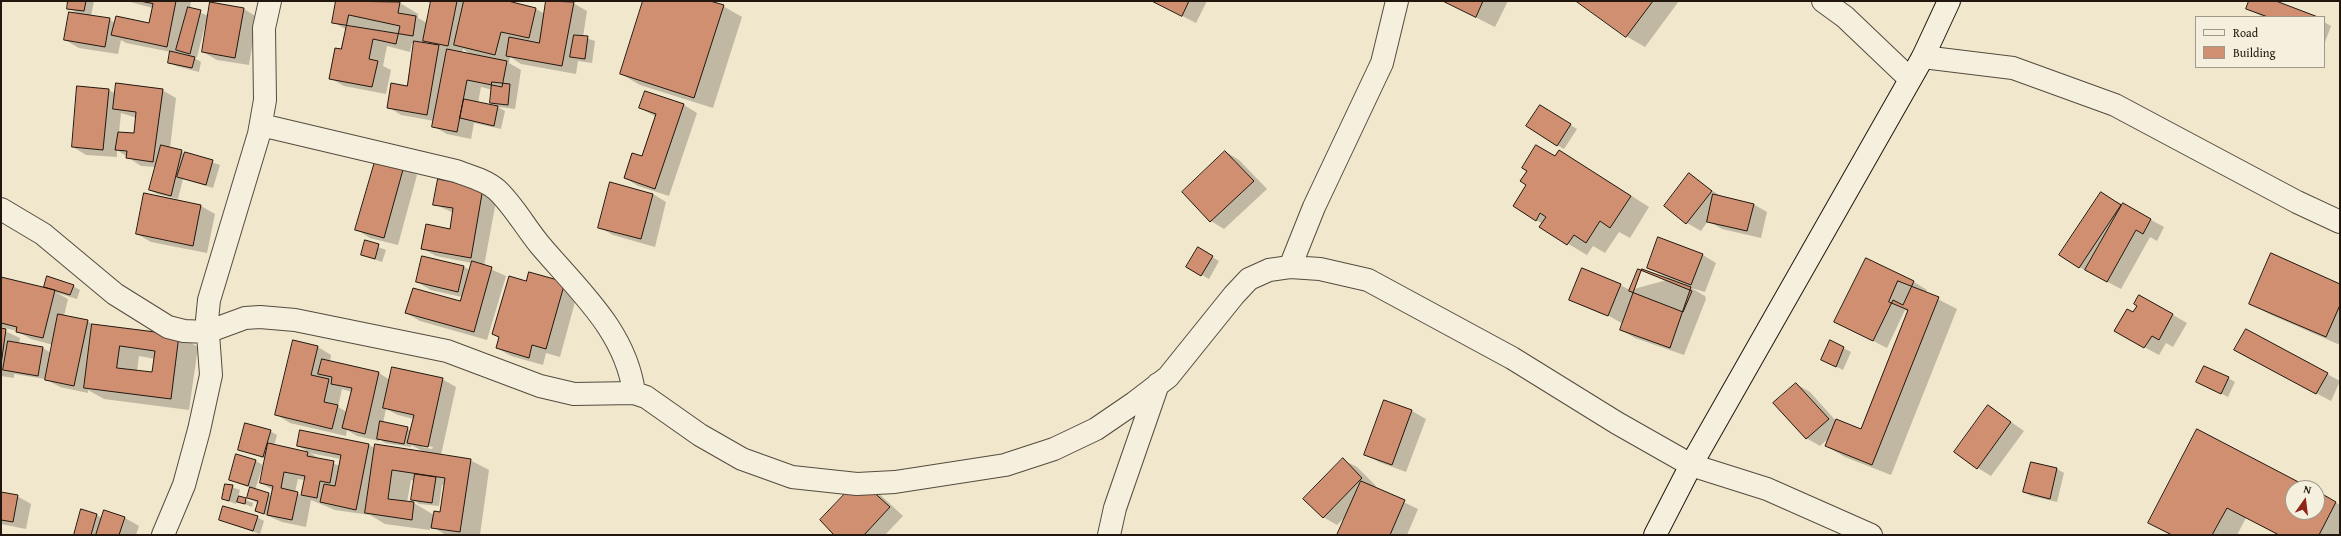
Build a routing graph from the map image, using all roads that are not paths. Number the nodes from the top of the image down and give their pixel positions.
1 (270, 1) edge
2 (1397, 1) edge
3 (1823, 1) edge
4 (1949, 1) edge
5 (1923, 57) junction
6 (1910, 79) junction
7 (261, 125) junction
8 (1, 209) edge
9 (2340, 222) edge
10 (1290, 267) junction
11 (207, 332) junction
12 (1158, 384) junction
13 (634, 393) junction
14 (1691, 465) junction
15 (163, 535) edge
16 (1109, 535) edge
17 (1655, 535) edge
18 (1871, 535) edge

1 - 7 street
2 - 10 street
3 - 6 street
4 - 5 street
5 - 6 street
5 - 9 street
6 - 14 street
7 - 11 street
7 - 13 street
8 - 11 street
10 - 12 street
10 - 14 street
11 - 13 street
11 - 15 street
12 - 13 street
12 - 16 street
14 - 17 street
14 - 18 street

